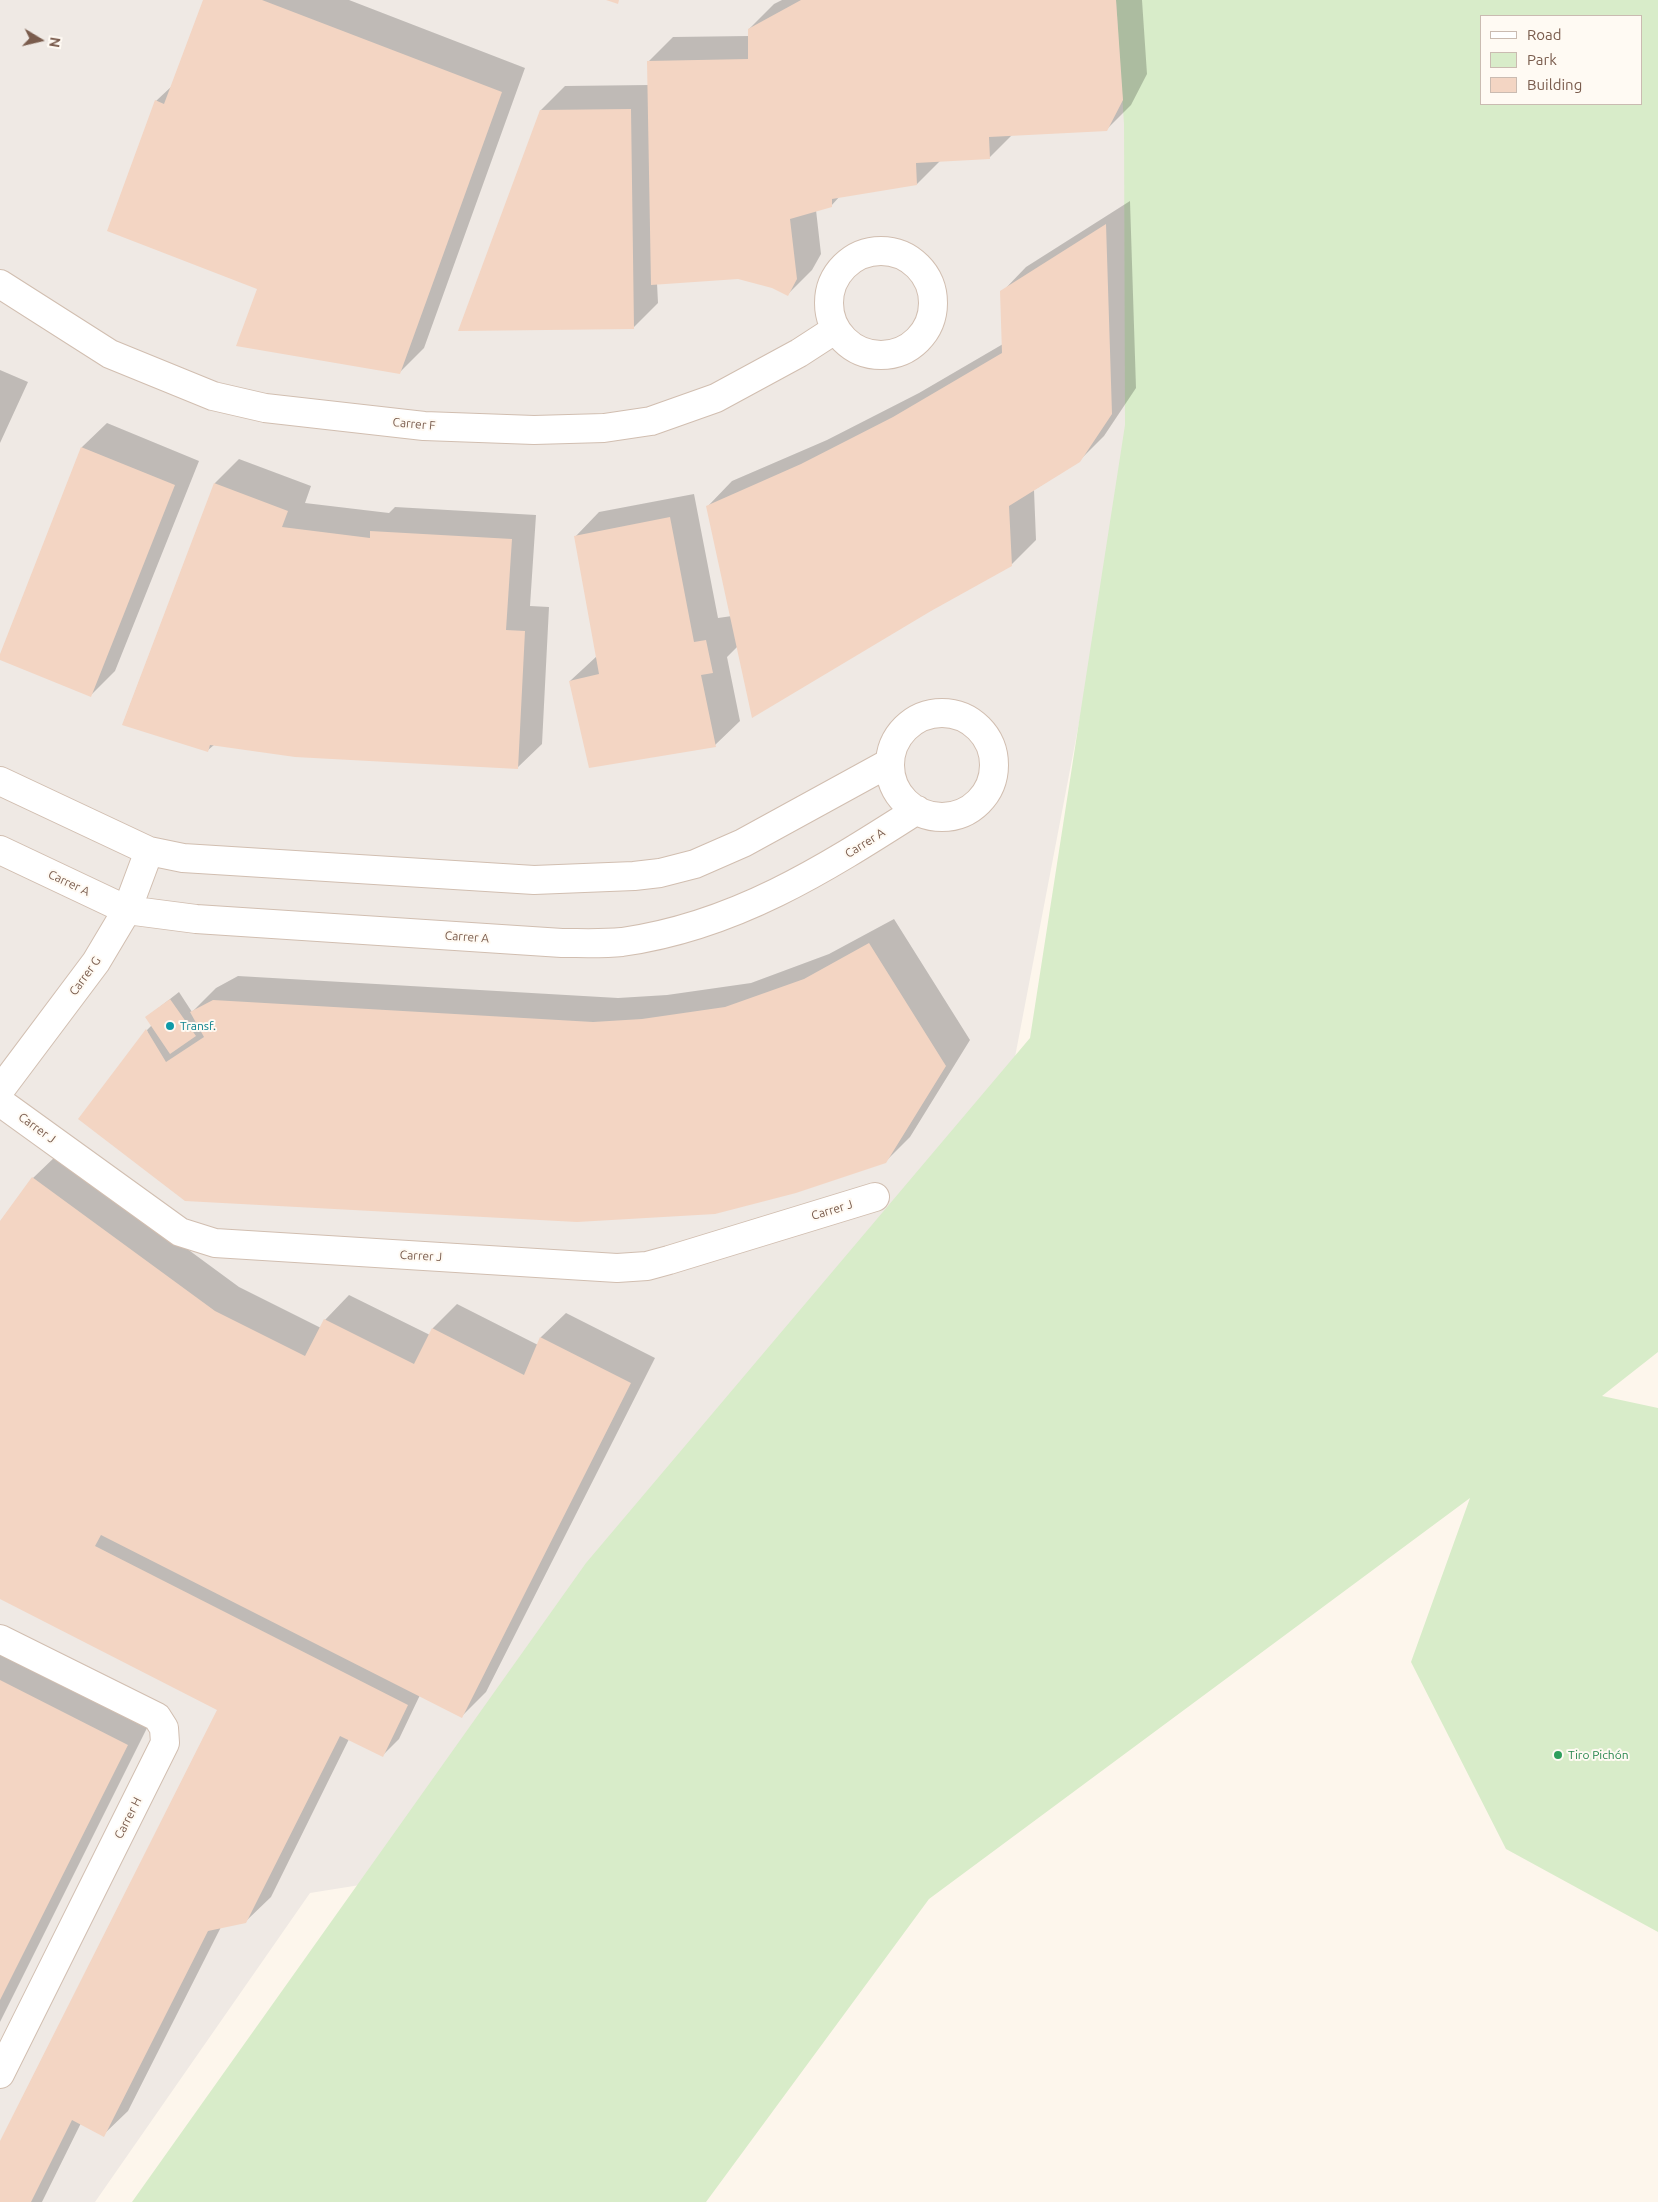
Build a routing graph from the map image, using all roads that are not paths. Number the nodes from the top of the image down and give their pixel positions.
1 (0, 284) edge
2 (836, 329) dead end
3 (889, 763) junction
4 (0, 781) edge
5 (917, 810) junction
6 (0, 850) edge
7 (149, 851) junction
8 (127, 910) junction
9 (0, 1090) edge
10 (0, 1102) edge
11 (875, 1197) dead end
12 (0, 1639) edge
13 (0, 2074) edge

1 - 2 street, Carrer F
3 - 5 street
3 - 5 street
3 - 7 street
4 - 7 street
5 - 8 street, Carrer A
6 - 8 street, Carrer A
7 - 8 street, Carrer G
8 - 9 street, Carrer G
10 - 11 street, Carrer J
12 - 13 street, Carrer H

